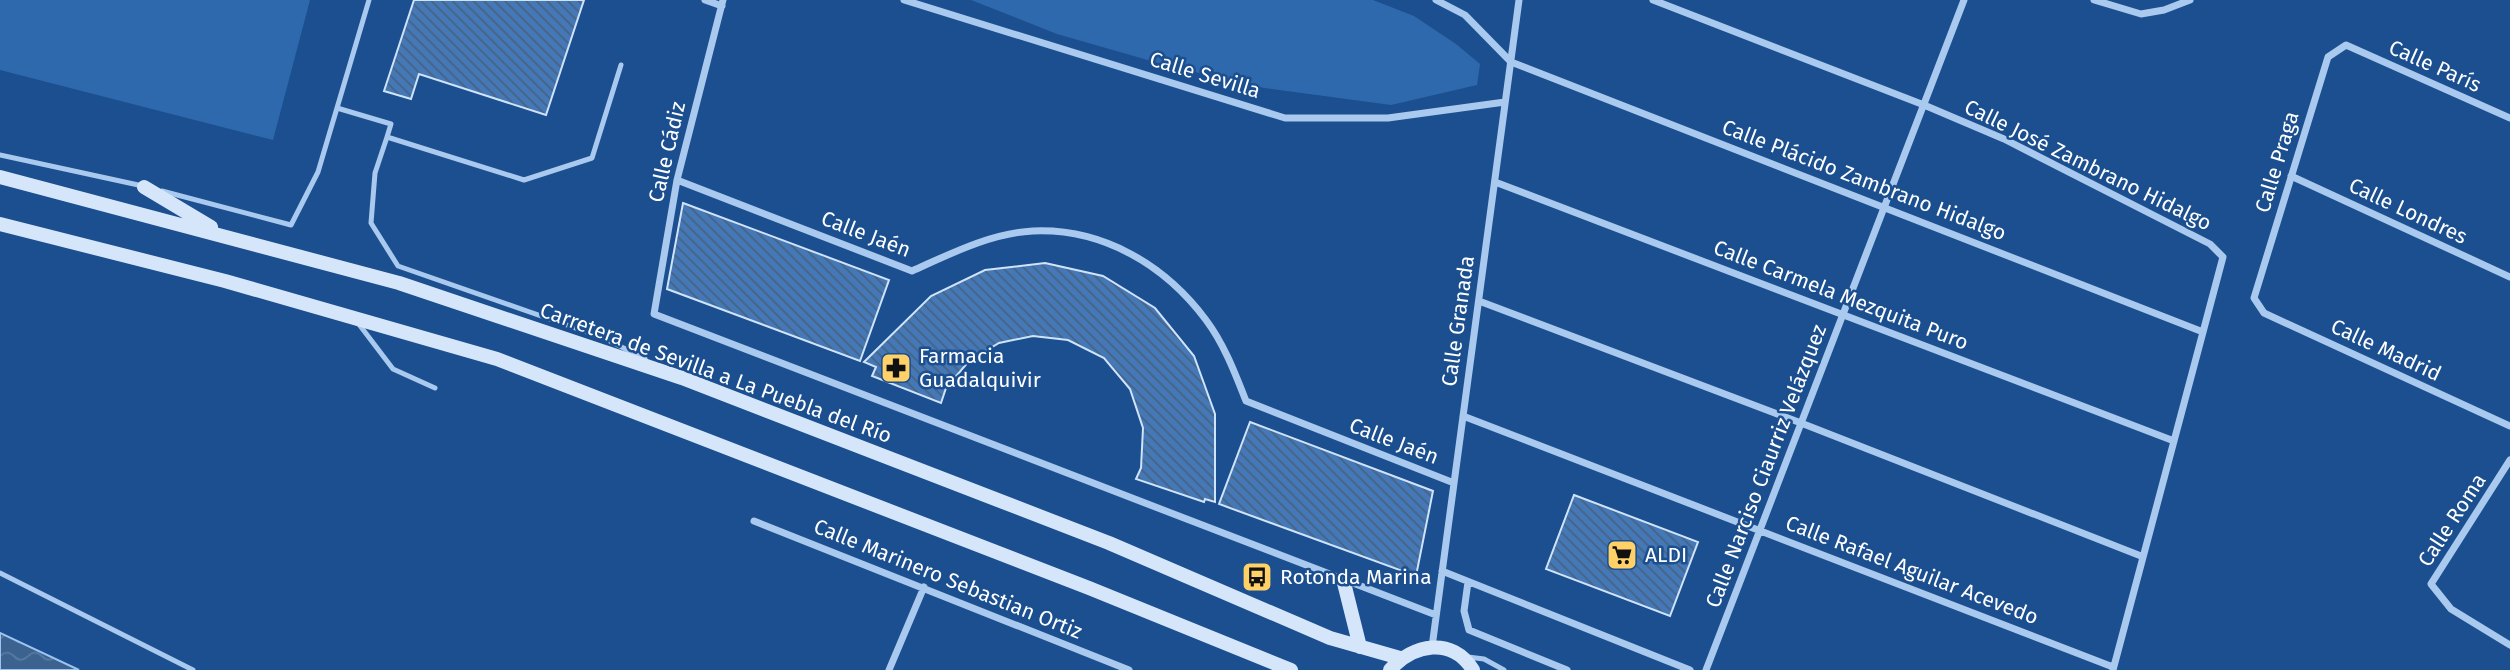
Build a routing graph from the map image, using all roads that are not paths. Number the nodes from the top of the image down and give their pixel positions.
1 (369, 0) edge
2 (705, 0) edge
3 (904, 0) edge
4 (1436, 0) edge
5 (1519, 0) edge
6 (1653, 0) edge
7 (1964, 0) edge
8 (2094, 0) edge
9 (2190, 0) edge
10 (722, 3) edge
11 (2346, 45) joint
12 (1511, 62) junction
13 (621, 65) dead end
14 (1506, 102) junction
15 (1924, 105) junction
16 (337, 108) junction
17 (2510, 118) edge
18 (387, 137) junction
19 (0, 155) edge
20 (2291, 176) junction
21 (0, 177) edge
22 (677, 180) junction
23 (1495, 182) junction
24 (144, 187) junction
25 (1884, 207) junction
26 (0, 224) edge
27 (224, 236) junction
28 (2510, 277) edge
29 (2254, 298) joint
30 (1479, 301) junction
31 (1843, 314) junction
32 (354, 318) junction
33 (2203, 332) junction
34 (682, 378) junction
35 (435, 388) dead end
36 (1463, 416) junction
37 (1801, 423) junction
38 (2510, 426) edge
39 (2174, 441) junction
40 (2510, 460) edge
41 (2502, 475) junction
42 (2510, 480) edge
43 (1454, 483) junction
44 (754, 521) dead end
45 (1760, 530) junction
46 (2141, 556) junction
47 (1442, 570) junction
48 (0, 573) edge
49 (1343, 579) junction
50 (1468, 582) junction
51 (924, 587) junction
52 (1436, 615) junction
53 (2510, 645) edge
54 (1360, 647) junction
55 (1432, 647) junction
56 (1460, 656) junction
57 (1400, 658) junction
58 (2113, 669) edge
59 (193, 670) edge
60 (889, 670) edge
61 (1129, 670) edge
62 (1291, 670) edge
63 (1390, 670) edge
64 (1473, 670) edge
65 (1504, 670) edge
66 (1567, 670) edge
67 (1690, 670) edge
68 (1706, 670) edge

1 - 16 lane
2 - 10 street
3 - 14 street, Calle Sevilla
4 - 12 street
5 - 12 street, Calle Granada
6 - 15 street, Calle José Zambrano Hidalgo
7 - 15 street, Calle Narciso Ciaurriz Velázquez
8 - 9 street
10 - 22 street, Calle Cádiz
11 - 17 street, Calle París
11 - 20 street, Calle Praga
12 - 14 street, Calle Granada
12 - 25 street, Calle Plácido Zambrano Hidalgo
13 - 18 lane
14 - 23 street, Calle Granada
15 - 25 street, Calle Narciso Ciaurriz Velázquez
15 - 33 street, Calle José Zambrano Hidalgo
16 - 18 lane
16 - 24 lane
18 - 34 lane
19 - 24 lane
20 - 28 street, Calle Londres
20 - 29 street, Calle Praga
21 - 27 main road, Carretera de Sevilla a La Puebla del Río
22 - 43 street, Calle Jaén
22 - 49 street, Calle Cádiz
23 - 30 street, Calle Granada
23 - 31 street, Calle Carmela Mezquita Puro
24 - 27 main road
25 - 31 street, Calle Narciso Ciaurriz Velázquez
25 - 33 street, Calle Plácido Zambrano Hidalgo
26 - 32 main road
27 - 34 main road, Carretera de Sevilla a La Puebla del Río
29 - 38 street, Calle Madrid
30 - 36 street, Calle Granada
30 - 37 street
31 - 37 street, Calle Narciso Ciaurriz Velázquez
31 - 39 street, Calle Carmela Mezquita Puro
32 - 35 lane
32 - 62 main road
33 - 39 street, Calle José Zambrano Hidalgo
34 - 54 main road, Carretera de Sevilla a La Puebla del Río
36 - 43 street, Calle Granada
36 - 45 street, Calle Rafael Aguilar Acevedo
37 - 45 street, Calle Narciso Ciaurriz Velázquez
37 - 46 street
39 - 46 street, Calle José Zambrano Hidalgo
40 - 41 street, Calle Roma
41 - 42 street
41 - 53 street, Calle Roma
43 - 47 street, Calle Granada
44 - 51 street, Calle Marinero Sebastian Ortiz
45 - 58 street, Calle Rafael Aguilar Acevedo
45 - 68 street, Calle Narciso Ciaurriz Velázquez
46 - 58 street, Calle José Zambrano Hidalgo
47 - 50 street
47 - 52 street, Calle Granada
48 - 59 lane
49 - 52 street
49 - 54 main road
50 - 66 street
50 - 67 street
51 - 60 street
51 - 61 street, Calle Marinero Sebastian Ortiz
52 - 55 street, Calle Granada
54 - 57 main road, Carretera de Sevilla a La Puebla del Río
55 - 56 main road
55 - 57 main road
56 - 64 main road
56 - 65 lane
57 - 63 main road

